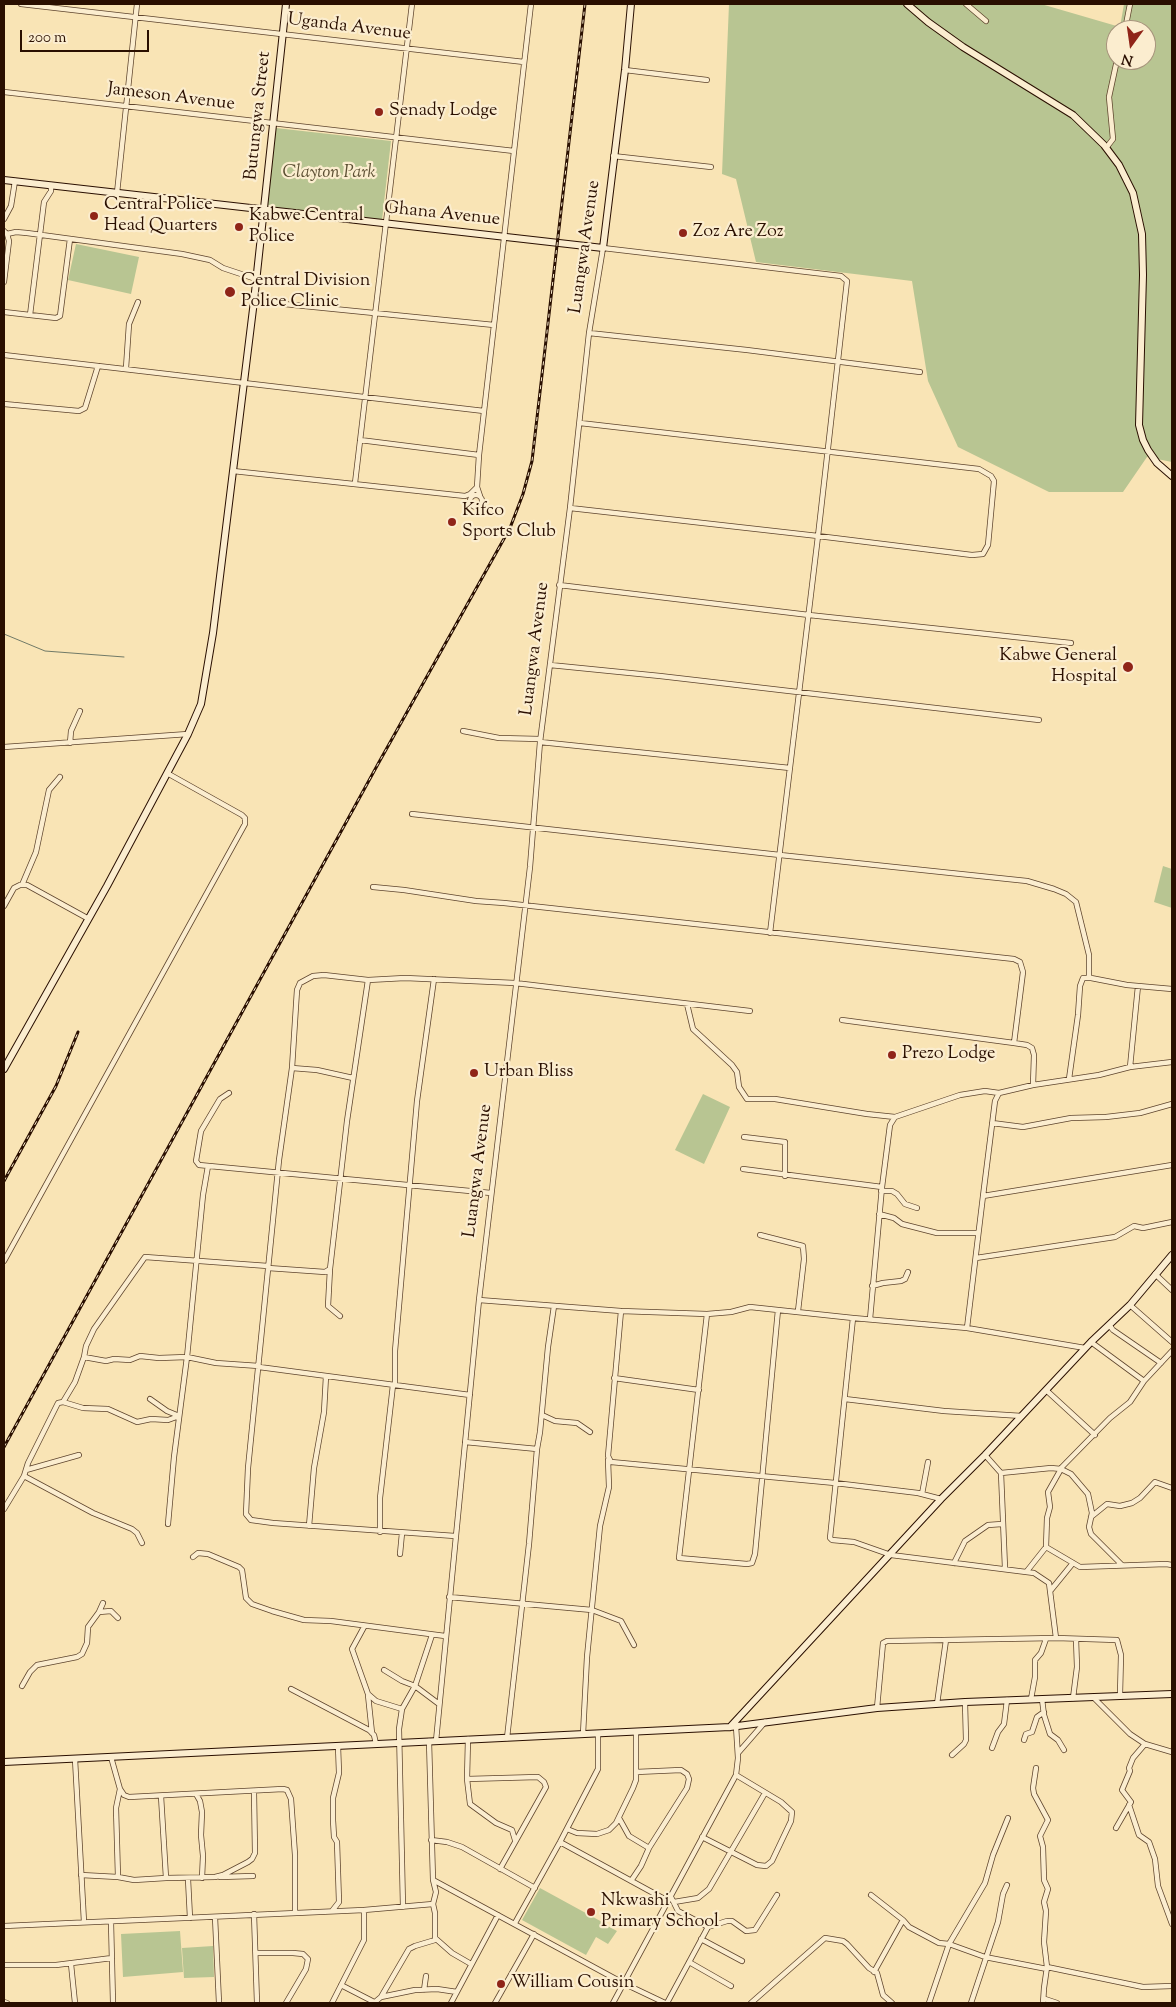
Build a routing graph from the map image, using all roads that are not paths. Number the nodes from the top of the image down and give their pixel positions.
1 (21, 4) edge
2 (137, 4) edge
3 (286, 4) edge
4 (412, 4) edge
5 (531, 4) edge
6 (631, 4) edge
7 (907, 4) edge
8 (966, 4) edge
9 (1130, 4) edge
10 (136, 17) junction
11 (1127, 20) edge
12 (986, 21) dead end
13 (283, 34) junction
14 (407, 48) junction
15 (524, 62) junction
16 (625, 70) junction
17 (1115, 70) edge
18 (707, 80) dead end
19 (4, 92) edge
20 (126, 106) junction
21 (274, 124) junction
22 (396, 138) junction
23 (1106, 148) junction
24 (514, 151) junction
25 (613, 156) junction
26 (711, 168) dead end
27 (4, 180) edge
28 (15, 181) junction
29 (51, 185) junction
30 (117, 194) junction
31 (264, 210) junction
32 (4, 220) edge
33 (386, 224) junction
34 (6, 233) edge
35 (40, 235) junction
36 (504, 237) junction
37 (70, 239) junction
38 (603, 248) junction
39 (256, 279) junction
40 (4, 282) edge
41 (254, 301) junction
42 (138, 302) dead end
43 (4, 312) edge
44 (375, 314) junction
45 (30, 315) junction
46 (494, 325) junction
47 (589, 333) junction
48 (4, 355) edge
49 (838, 361) junction
50 (98, 366) junction
51 (126, 368) junction
52 (920, 372) dead end
53 (243, 383) junction
54 (365, 397) junction
55 (4, 404) edge
56 (484, 411) junction
57 (580, 423) junction
58 (360, 440) junction
59 (828, 451) junction
60 (479, 455) junction
61 (233, 470) junction
62 (1172, 476) edge
63 (355, 484) junction
64 (475, 489) junction
65 (480, 496) junction
66 (468, 498) junction
67 (570, 508) junction
68 (818, 536) junction
69 (559, 585) junction
70 (809, 615) junction
71 (1070, 643) dead end
72 (550, 665) junction
73 (799, 694) junction
74 (80, 711) dead end
75 (1039, 720) dead end
76 (463, 731) dead end
77 (188, 734) junction
78 (540, 741) junction
79 (70, 743) junction
80 (4, 747) edge
81 (790, 768) junction
82 (167, 773) junction
83 (60, 777) dead end
84 (412, 814) dead end
85 (533, 828) junction
86 (780, 856) junction
87 (22, 885) junction
88 (373, 887) dead end
89 (524, 905) junction
90 (4, 906) edge
91 (87, 918) junction
92 (770, 933) junction
93 (1089, 978) junction
94 (434, 979) junction
95 (368, 980) junction
96 (515, 983) junction
97 (1138, 986) junction
98 (1172, 989) edge
99 (687, 1004) junction
100 (750, 1011) dead end
101 (842, 1020) dead end
102 (1014, 1043) junction
103 (1172, 1062) edge
104 (1130, 1067) junction
105 (292, 1068) junction
106 (4, 1069) edge
107 (353, 1078) junction
108 (1069, 1079) junction
109 (1033, 1085) junction
110 (229, 1093) dead end
111 (999, 1093) junction
112 (1172, 1104) edge
113 (895, 1117) junction
114 (992, 1124) junction
115 (744, 1137) dead end
116 (1172, 1165) edge
117 (208, 1166) junction
118 (743, 1169) dead end
119 (277, 1173) junction
120 (785, 1176) junction
121 (340, 1180) junction
122 (411, 1184) junction
123 (882, 1189) junction
124 (491, 1193) junction
125 (983, 1196) junction
126 (917, 1208) dead end
127 (879, 1214) junction
128 (1172, 1222) edge
129 (978, 1233) junction
130 (760, 1235) dead end
131 (1172, 1254) edge
132 (976, 1258) junction
133 (4, 1260) edge
134 (198, 1261) junction
135 (268, 1267) junction
136 (330, 1269) junction
137 (908, 1272) dead end
138 (1155, 1274) junction
139 (872, 1286) junction
140 (1172, 1290) edge
141 (480, 1300) junction
142 (1130, 1304) junction
143 (554, 1306) junction
144 (778, 1310) junction
145 (798, 1311) junction
146 (621, 1312) junction
147 (707, 1314) junction
148 (340, 1316) dead end
149 (853, 1318) junction
150 (870, 1319) junction
151 (1108, 1325) junction
152 (967, 1328) junction
153 (1090, 1342) junction
154 (1172, 1342) edge
155 (1085, 1348) junction
156 (1172, 1351) edge
157 (84, 1357) junction
158 (187, 1357) junction
159 (1161, 1363) junction
160 (259, 1366) junction
161 (326, 1376) junction
162 (614, 1378) junction
163 (1144, 1381) junction
164 (394, 1385) junction
165 (699, 1390) junction
166 (1046, 1390) junction
167 (470, 1395) junction
168 (150, 1399) dead end
169 (845, 1399) junction
170 (63, 1402) junction
171 (542, 1414) junction
172 (179, 1416) junction
173 (1022, 1416) junction
174 (590, 1432) dead end
175 (1095, 1435) junction
176 (465, 1442) junction
177 (537, 1449) junction
178 (79, 1455) dead end
179 (985, 1456) junction
180 (608, 1460) junction
181 (928, 1462) dead end
182 (690, 1468) junction
183 (1061, 1469) junction
184 (26, 1470) junction
185 (1001, 1473) junction
186 (763, 1475) junction
187 (24, 1476) junction
188 (835, 1482) junction
189 (1172, 1488) edge
190 (922, 1494) junction
191 (941, 1499) junction
192 (4, 1509) edge
193 (1091, 1518) junction
194 (168, 1524) dead end
195 (1002, 1524) junction
196 (310, 1526) junction
197 (380, 1532) junction
198 (402, 1533) junction
199 (455, 1536) junction
200 (142, 1543) dead end
201 (1046, 1547) junction
202 (400, 1554) dead end
203 (891, 1555) junction
204 (193, 1557) dead end
205 (1074, 1563) junction
206 (954, 1564) junction
207 (1122, 1565) junction
208 (1172, 1565) edge
209 (1005, 1568) junction
210 (1026, 1571) junction
211 (1051, 1590) junction
212 (449, 1597) junction
213 (103, 1602) dead end
214 (522, 1604) junction
215 (592, 1610) junction
216 (100, 1612) junction
217 (118, 1618) dead end
218 (364, 1626) junction
219 (432, 1635) junction
220 (445, 1636) junction
221 (1056, 1638) junction
222 (1046, 1639) junction
223 (946, 1640) junction
224 (1076, 1640) junction
225 (634, 1645) dead end
226 (384, 1670) dead end
227 (22, 1686) dead end
228 (415, 1686) junction
229 (291, 1689) dead end
230 (1172, 1694) edge
231 (368, 1695) junction
232 (1120, 1695) junction
233 (1093, 1697) junction
234 (1073, 1698) junction
235 (1031, 1699) junction
236 (1042, 1699) junction
237 (1007, 1700) junction
238 (964, 1702) junction
239 (440, 1704) junction
240 (937, 1704) junction
241 (877, 1708) junction
242 (402, 1709) junction
243 (1044, 1712) junction
244 (766, 1722) junction
245 (733, 1726) junction
246 (636, 1732) junction
247 (372, 1733) junction
248 (582, 1734) junction
249 (598, 1734) junction
250 (507, 1738) junction
251 (468, 1739) junction
252 (1024, 1740) dead end
253 (429, 1741) junction
254 (436, 1741) junction
255 (399, 1742) junction
256 (376, 1744) junction
257 (1145, 1744) junction
258 (338, 1746) junction
259 (992, 1748) dead end
260 (1064, 1750) dead end
261 (1172, 1752) edge
262 (738, 1753) junction
263 (952, 1755) dead end
264 (111, 1757) junction
265 (75, 1759) junction
266 (4, 1762) edge
267 (1036, 1768) dead end
268 (636, 1772) junction
269 (736, 1775) junction
270 (467, 1779) junction
271 (120, 1790) junction
272 (254, 1792) junction
273 (765, 1793) junction
274 (196, 1794) junction
275 (161, 1796) junction
276 (1129, 1805) junction
277 (619, 1818) junction
278 (1008, 1818) dead end
279 (1116, 1828) dead end
280 (567, 1829) junction
281 (702, 1837) junction
282 (431, 1840) junction
283 (515, 1842) junction
284 (560, 1842) junction
285 (649, 1848) junction
286 (730, 1852) junction
287 (500, 1868) junction
288 (81, 1875) junction
289 (253, 1876) dead end
290 (118, 1877) junction
291 (219, 1877) junction
292 (166, 1878) junction
293 (202, 1878) junction
294 (188, 1879) junction
295 (433, 1880) junction
296 (631, 1881) junction
297 (1006, 1885) dead end
298 (535, 1888) junction
299 (670, 1895) junction
300 (871, 1895) dead end
301 (777, 1896) dead end
302 (668, 1901) junction
303 (674, 1902) junction
304 (432, 1904) junction
305 (403, 1907) junction
306 (364, 1910) junction
307 (332, 1911) junction
308 (295, 1912) junction
309 (254, 1914) junction
310 (498, 1915) junction
311 (215, 1917) junction
312 (190, 1918) junction
313 (903, 1920) junction
314 (84, 1922) junction
315 (111, 1922) junction
316 (515, 1923) junction
317 (1172, 1924) edge
318 (4, 1926) edge
319 (708, 1927) junction
320 (534, 1934) junction
321 (435, 1938) junction
322 (701, 1939) junction
323 (949, 1944) junction
324 (256, 1953) junction
325 (985, 1957) junction
326 (112, 1958) junction
327 (742, 1961) dead end
328 (689, 1962) junction
329 (71, 1964) junction
330 (471, 1964) junction
331 (4, 1965) edge
332 (1047, 1968) junction
333 (874, 1972) junction
334 (426, 1976) dead end
335 (623, 1983) junction
336 (341, 1985) junction
337 (731, 1986) dead end
338 (1172, 1986) edge
339 (424, 1990) junction
340 (457, 1992) junction
341 (381, 1997) junction
342 (1044, 2001) edge
343 (75, 2003) edge
344 (113, 2003) edge
345 (219, 2003) edge
346 (257, 2003) edge
347 (286, 2003) edge
348 (332, 2003) edge
349 (376, 2003) edge
350 (451, 2003) edge
351 (495, 2003) edge
352 (612, 2003) edge
353 (666, 2003) edge
354 (751, 2003) edge
355 (892, 2003) edge
356 (929, 2003) edge
357 (971, 2003) edge
358 (1057, 2003) edge

1 - 10 street, Uganda Avenue
2 - 10 street
3 - 13 street, Butungwa Street
4 - 14 street
5 - 15 street
6 - 16 street, Luangwa Avenue
7 - 23 street
8 - 12 street
9 - 11 street
10 - 13 street, Uganda Avenue
10 - 20 street
13 - 14 street, Uganda Avenue
13 - 21 street, Butungwa Street
14 - 15 street, Uganda Avenue
14 - 22 street
15 - 24 street
16 - 18 street
16 - 25 street, Luangwa Avenue
17 - 23 street
19 - 20 street, Jameson Avenue
20 - 21 street, Jameson Avenue
20 - 30 street
21 - 22 street, Jameson Avenue
21 - 31 street, Butungwa Street
22 - 24 street, Jameson Avenue
22 - 33 street
23 - 62 street
24 - 36 street
25 - 26 street
25 - 38 street, Luangwa Avenue
27 - 28 street, Ghana Avenue
28 - 29 street, Ghana Avenue
28 - 32 street
29 - 30 street, Ghana Avenue
29 - 35 street
30 - 31 street, Ghana Avenue
31 - 33 street, Ghana Avenue
31 - 39 street, Butungwa Street
33 - 36 street, Ghana Avenue
33 - 44 street
34 - 35 street
34 - 40 street
35 - 37 street
35 - 45 street
36 - 38 street, Ghana Avenue
36 - 46 street
37 - 39 street
37 - 45 street
38 - 47 street, Luangwa Avenue
38 - 49 street, Ghana Avenue
39 - 41 street, Butungwa Street
41 - 44 street
41 - 53 street, Butungwa Street
42 - 51 street
43 - 45 street
44 - 46 street
44 - 54 street
46 - 56 street
47 - 49 street
47 - 57 street, Luangwa Avenue
48 - 50 street
49 - 52 street
49 - 59 street
50 - 51 street
50 - 55 street
51 - 53 street
53 - 54 street
53 - 61 street, Butungwa Street
54 - 56 street
54 - 58 street
56 - 60 street
57 - 59 street
57 - 67 street, Luangwa Avenue
58 - 60 street
58 - 63 street
59 - 68 street
59 - 68 street
60 - 64 street
61 - 63 street
61 - 77 street, Butungwa Street
63 - 66 street
64 - 65 street
64 - 66 street
65 - 66 street
65 - 66 street
67 - 68 street
67 - 69 street, Luangwa Avenue
68 - 70 street
69 - 70 street
69 - 72 street, Luangwa Avenue
70 - 71 street
70 - 73 street
72 - 73 street
72 - 78 street, Luangwa Avenue
73 - 75 street
73 - 81 street
74 - 79 street
76 - 78 street
77 - 79 street
77 - 82 street, Butungwa Street
78 - 81 street
78 - 85 street, Luangwa Avenue
79 - 80 street
81 - 86 street
82 - 91 street, Butungwa Street
82 - 133 street
83 - 87 street
84 - 85 street
85 - 86 street
85 - 89 street, Luangwa Avenue
86 - 92 street
86 - 93 street
87 - 90 street
87 - 91 street
88 - 89 street
89 - 92 street
89 - 96 street, Luangwa Avenue
91 - 106 street, Butungwa Street
92 - 102 street
93 - 97 street
93 - 108 street
94 - 95 street
94 - 96 street
94 - 122 street
95 - 105 street
95 - 107 street
96 - 99 street
96 - 124 street, Luangwa Avenue
97 - 98 street
97 - 104 street
99 - 100 street
99 - 113 street
101 - 102 street
102 - 109 street
103 - 104 street
104 - 108 street
105 - 107 street
105 - 119 street
107 - 121 street
108 - 109 street
109 - 111 street
110 - 117 street
111 - 113 street
111 - 114 street
112 - 114 street
113 - 123 street
114 - 125 street
115 - 120 street
116 - 125 street
117 - 119 street
117 - 134 street
118 - 120 street
119 - 121 street
119 - 135 street
120 - 123 street
121 - 122 street
121 - 136 street
122 - 124 street
122 - 164 street
123 - 126 street
123 - 127 street
124 - 141 street, Luangwa Avenue
125 - 129 street
127 - 129 street
127 - 139 street
128 - 132 street
129 - 132 street
130 - 145 street
131 - 138 street
132 - 152 street
134 - 135 street
134 - 157 street
134 - 158 street
135 - 136 street
135 - 160 street
136 - 148 street
137 - 139 street
138 - 140 street
138 - 142 street
139 - 150 street
141 - 143 street
141 - 167 street, Luangwa Avenue
142 - 151 street
142 - 154 street
143 - 146 street
143 - 171 street
144 - 145 street
144 - 147 street
144 - 186 street
145 - 149 street
146 - 147 street
146 - 162 street
147 - 165 street
149 - 150 street
149 - 169 street
150 - 152 street
151 - 153 street
151 - 159 street
152 - 155 street
153 - 155 street
153 - 163 street
155 - 166 street
156 - 159 street
157 - 158 street
157 - 170 street
158 - 160 street
158 - 172 street
159 - 163 street
160 - 161 street
160 - 196 street
161 - 164 street
161 - 196 street
162 - 165 street
162 - 180 street
163 - 175 street
164 - 167 street
164 - 197 street
165 - 182 street
166 - 173 street
166 - 175 street
167 - 176 street, Luangwa Avenue
168 - 172 street
169 - 173 street
169 - 188 street
170 - 172 street
170 - 184 street
171 - 174 street
171 - 177 street
172 - 194 street
173 - 179 street
175 - 183 street
176 - 177 street
176 - 199 street, Luangwa Avenue
177 - 214 street
178 - 184 street
179 - 185 street
179 - 191 street
180 - 182 street
180 - 215 street
181 - 190 street
182 - 186 street
182 - 186 street
183 - 185 street
183 - 193 street
183 - 201 street
184 - 187 street
185 - 195 street
186 - 188 street
187 - 192 street
187 - 200 street
188 - 190 street
188 - 203 street
189 - 193 street
190 - 191 street
191 - 203 street
193 - 207 street
195 - 206 street
195 - 209 street
196 - 197 street
197 - 198 street
198 - 199 street
198 - 202 street
199 - 212 street, Luangwa Avenue
201 - 205 street
201 - 210 street
203 - 206 street
203 - 245 street
204 - 218 street
205 - 207 street
205 - 211 street
206 - 209 street
207 - 208 street
209 - 210 street
210 - 211 street
211 - 221 street
212 - 214 street
212 - 220 street, Luangwa Avenue
213 - 216 street
214 - 215 street
214 - 250 street
215 - 225 street
215 - 248 street
216 - 217 street
216 - 227 street
218 - 219 street
218 - 231 street
219 - 220 street
219 - 228 street
220 - 239 street, Luangwa Avenue
221 - 222 street
221 - 224 street
222 - 223 street
222 - 235 street
223 - 240 street
223 - 241 street
224 - 232 street
224 - 234 street
226 - 228 street
228 - 239 street
228 - 242 street
229 - 247 street
230 - 232 street
231 - 242 street
231 - 247 street
232 - 233 street
233 - 234 street
233 - 257 street
234 - 236 street
235 - 236 street
235 - 237 street
236 - 243 street
237 - 238 street
237 - 259 street
238 - 240 street
238 - 263 street
239 - 254 street, Luangwa Avenue
240 - 241 street
241 - 244 street
242 - 255 street
243 - 252 street
243 - 260 street
244 - 245 street
244 - 262 street
245 - 246 street
245 - 262 street
246 - 249 street
246 - 268 street
247 - 256 street
248 - 249 street
248 - 250 street
249 - 280 street
250 - 251 street
251 - 254 street
251 - 270 street
253 - 254 street
253 - 255 street
253 - 282 street
255 - 256 street
255 - 305 street
256 - 258 street
257 - 261 street
257 - 276 street
258 - 264 street
258 - 307 street
262 - 269 street
264 - 265 street
264 - 271 street
265 - 266 street
265 - 288 street
267 - 332 street
268 - 277 street
268 - 285 street
269 - 273 street
269 - 281 street
270 - 283 street
270 - 283 street
271 - 275 street
271 - 290 street
272 - 274 street
272 - 291 street
272 - 308 street
273 - 286 street
273 - 286 street
274 - 275 street
274 - 293 street
275 - 292 street
276 - 279 street
276 - 317 street
277 - 280 street
277 - 285 street
278 - 323 street
280 - 284 street
281 - 286 street
281 - 299 street
282 - 287 street
282 - 295 street
283 - 287 street
284 - 296 street
284 - 298 street
285 - 296 street
286 - 303 street
287 - 298 street
288 - 290 street
288 - 314 street
289 - 291 street
290 - 292 street
291 - 293 street
292 - 294 street
293 - 294 street
294 - 312 street
295 - 304 street
295 - 310 street
296 - 302 street
297 - 325 street
298 - 316 street
299 - 302 street
299 - 303 street
300 - 313 street
301 - 319 street
302 - 335 street
303 - 319 street
304 - 305 street
304 - 321 street
305 - 306 street
306 - 307 street
306 - 336 street
307 - 308 street
308 - 309 street
309 - 311 street
309 - 324 street
310 - 316 street
310 - 330 street
311 - 312 street
311 - 345 street
312 - 315 street
313 - 323 street
313 - 333 street
314 - 315 street
314 - 318 street
315 - 326 street
316 - 320 street
319 - 322 street
320 - 335 street
320 - 351 street
321 - 330 street
321 - 341 street
322 - 327 street
322 - 328 street
323 - 325 street
323 - 356 street
324 - 346 street
324 - 347 street
325 - 332 street
325 - 357 street
326 - 329 street
326 - 344 street
328 - 337 street
328 - 353 street
329 - 331 street
329 - 343 street
330 - 340 street
332 - 338 street
332 - 342 street
333 - 354 street
333 - 355 street
334 - 339 street
335 - 352 street
335 - 353 street
336 - 348 street
336 - 349 street
339 - 340 street
339 - 341 street
340 - 350 street
341 - 349 street
342 - 358 street

